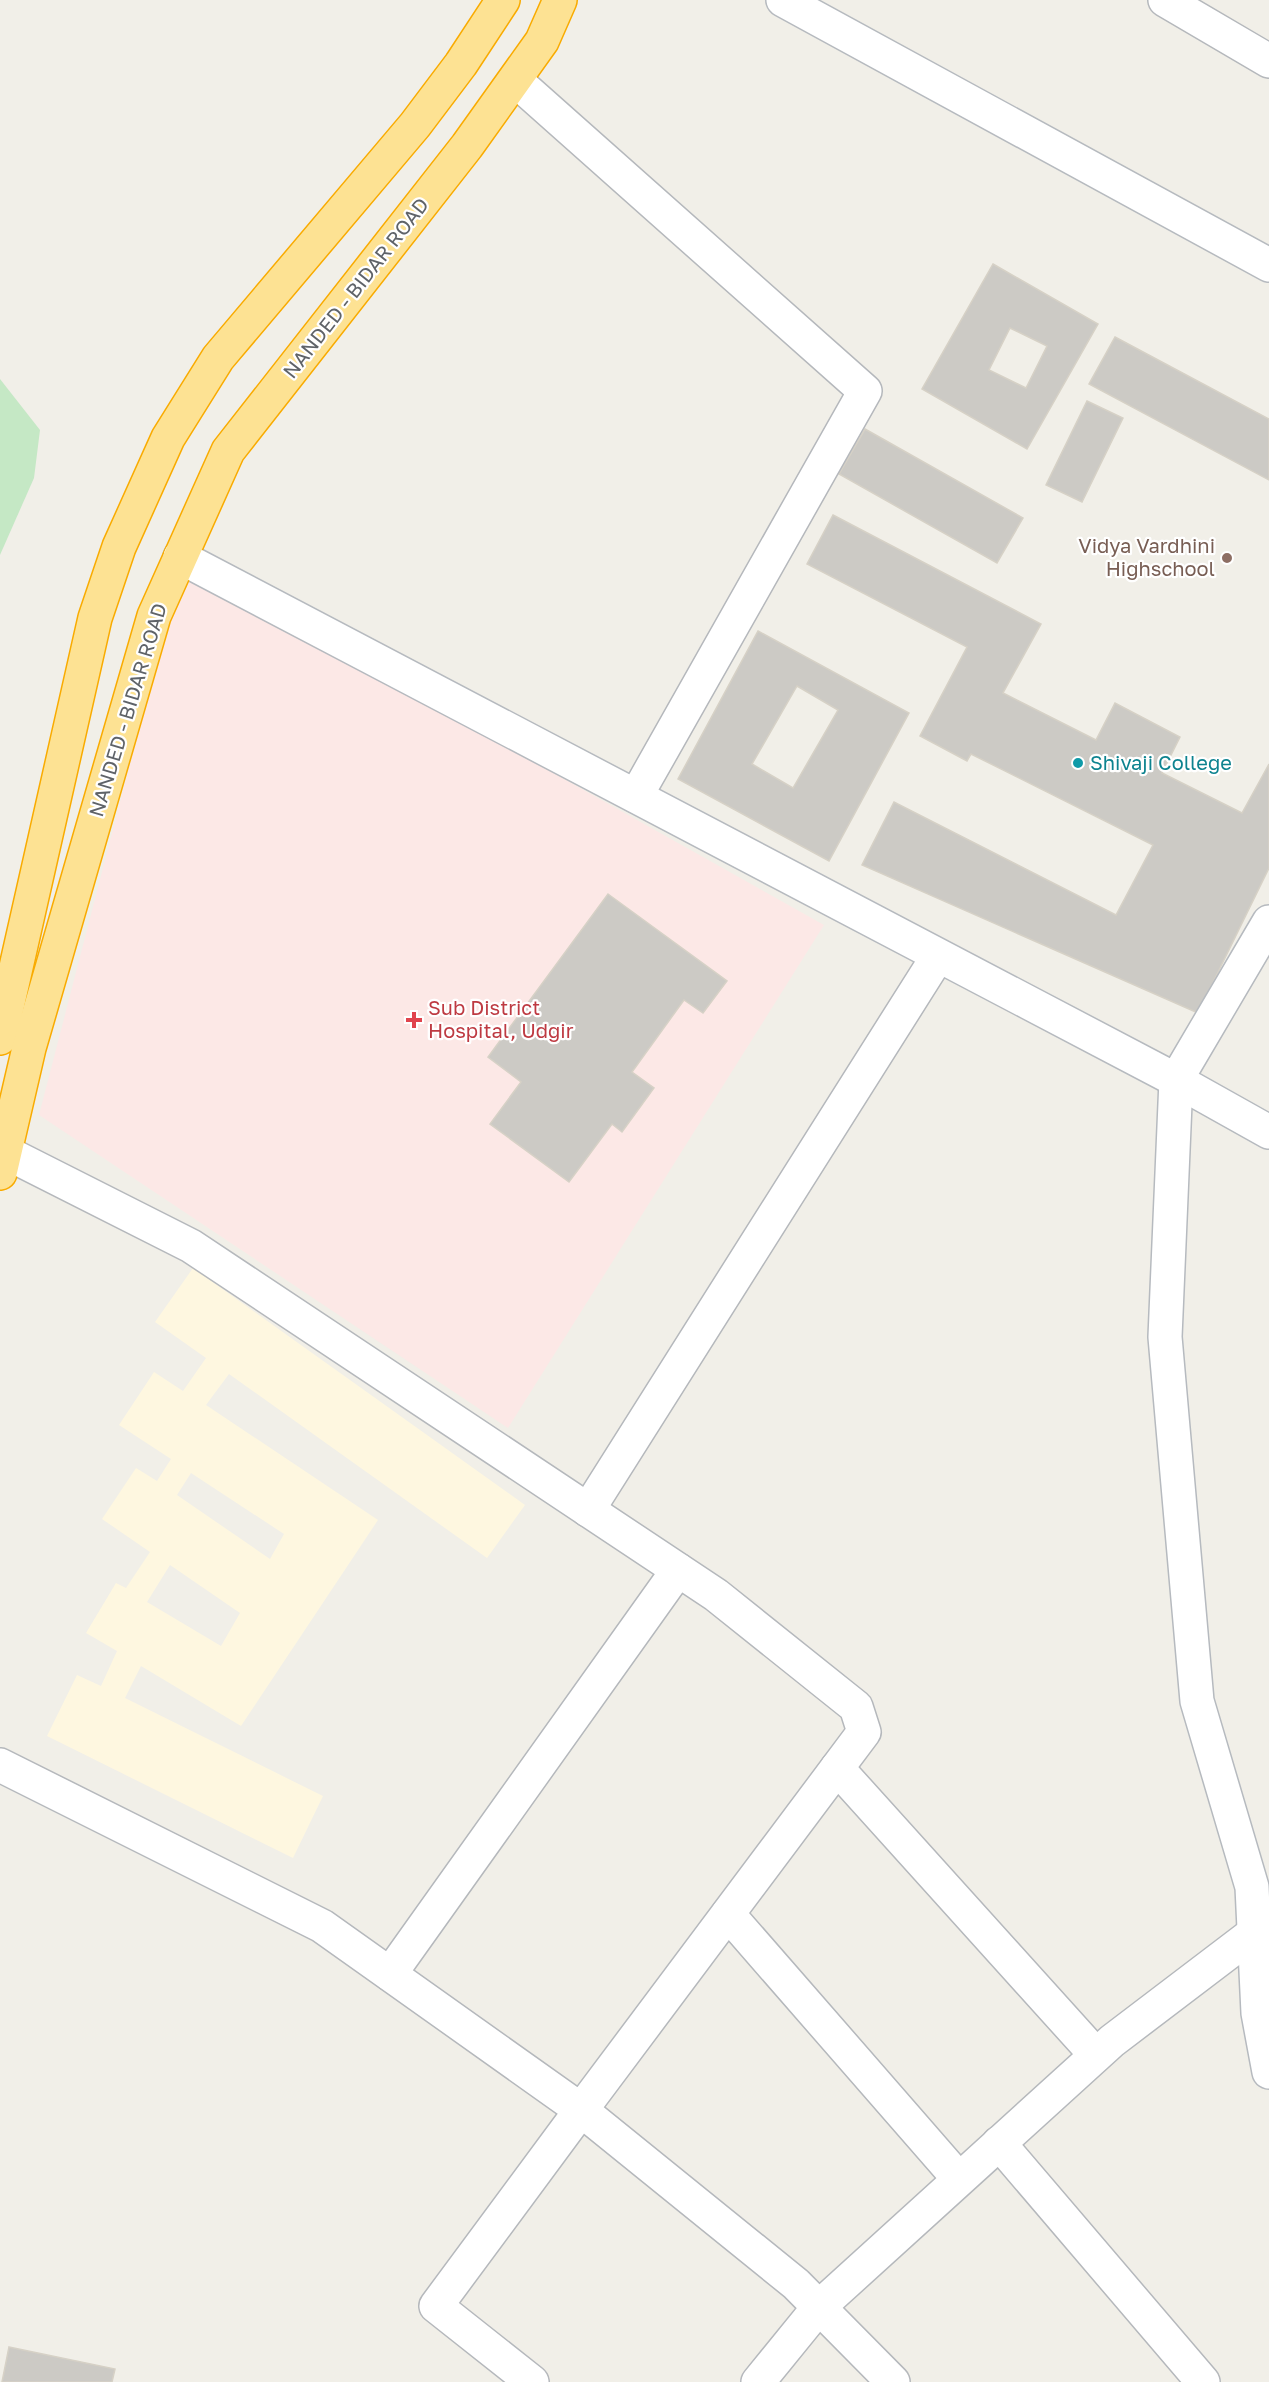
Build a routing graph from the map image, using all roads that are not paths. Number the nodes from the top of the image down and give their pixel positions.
1 (503, 0) edge
2 (560, 0) edge
3 (783, 0) edge
4 (1165, 0) edge
5 (1269, 62) edge
6 (515, 80) junction
7 (1269, 265) edge
8 (180, 557) junction
9 (636, 796) junction
10 (1269, 922) edge
11 (939, 956) junction
12 (0, 1038) edge
13 (1176, 1080) junction
14 (1269, 1132) edge
15 (2, 1162) edge
16 (588, 1510) junction
17 (678, 1570) junction
18 (0, 1765) edge
19 (837, 1768) junction
20 (1261, 1886) edge
21 (728, 1914) junction
22 (1254, 1933) junction
23 (390, 1974) junction
24 (1096, 2055) junction
25 (1269, 2073) edge
26 (581, 2110) junction
27 (999, 2143) junction
28 (959, 2179) junction
29 (819, 2307) junction
30 (532, 2382) edge
31 (758, 2382) edge
32 (893, 2382) edge
33 (1203, 2382) edge

1 - 12 highway
2 - 6 highway, NANDED - BIDAR ROAD
3 - 7 street
4 - 5 street
6 - 8 highway, NANDED - BIDAR ROAD
6 - 9 street
8 - 9 street
8 - 15 highway, NANDED - BIDAR ROAD
9 - 11 street
10 - 13 street
11 - 13 street
11 - 16 street
13 - 14 street
13 - 20 street
15 - 16 street
16 - 17 street
17 - 19 street
17 - 23 street
18 - 23 street
19 - 21 street
19 - 24 street
20 - 22 street
21 - 26 street
21 - 28 street
22 - 24 street
22 - 25 street
23 - 26 street
24 - 27 street
26 - 29 street
26 - 30 street
27 - 28 street
27 - 33 street
28 - 29 street
29 - 31 street
29 - 32 street

